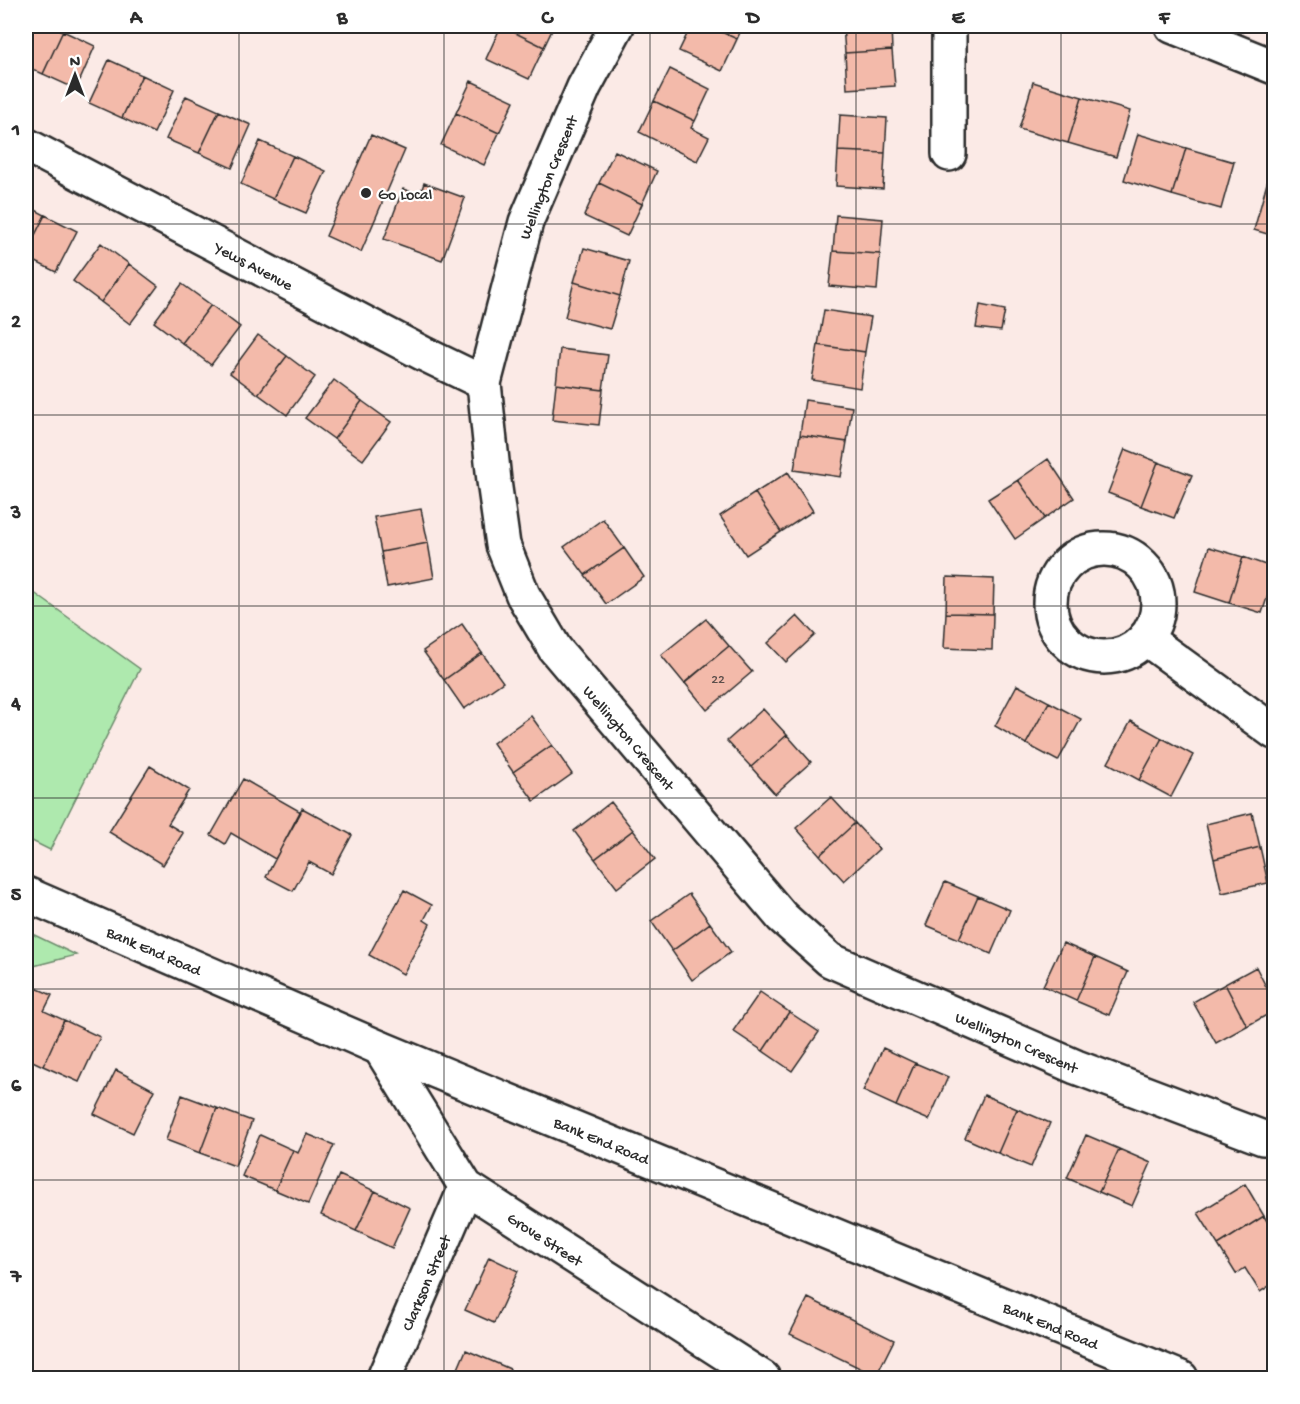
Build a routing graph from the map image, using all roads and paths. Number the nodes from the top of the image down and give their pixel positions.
1 (617, 26) edge
2 (949, 26) edge
3 (1172, 26) edge
4 (1275, 67) edge
5 (26, 146) edge
6 (949, 154) dead end
7 (484, 383) junction
8 (1145, 638) dead end
9 (1275, 732) edge
10 (26, 894) edge
11 (380, 1048) junction
12 (1275, 1137) edge
13 (466, 1187) junction
14 (384, 1378) edge
15 (763, 1378) edge
16 (1181, 1378) edge

1 - 7 street, Wellington Crescent
2 - 6 street
3 - 4 street
5 - 7 street, Yews Avenue
7 - 12 street, Wellington Crescent
8 - 9 street
10 - 11 street, Bank End Road
11 - 13 street, Grove Street
11 - 16 street, Bank End Road
13 - 14 street, Clarkson Street
13 - 15 street, Grove Street

